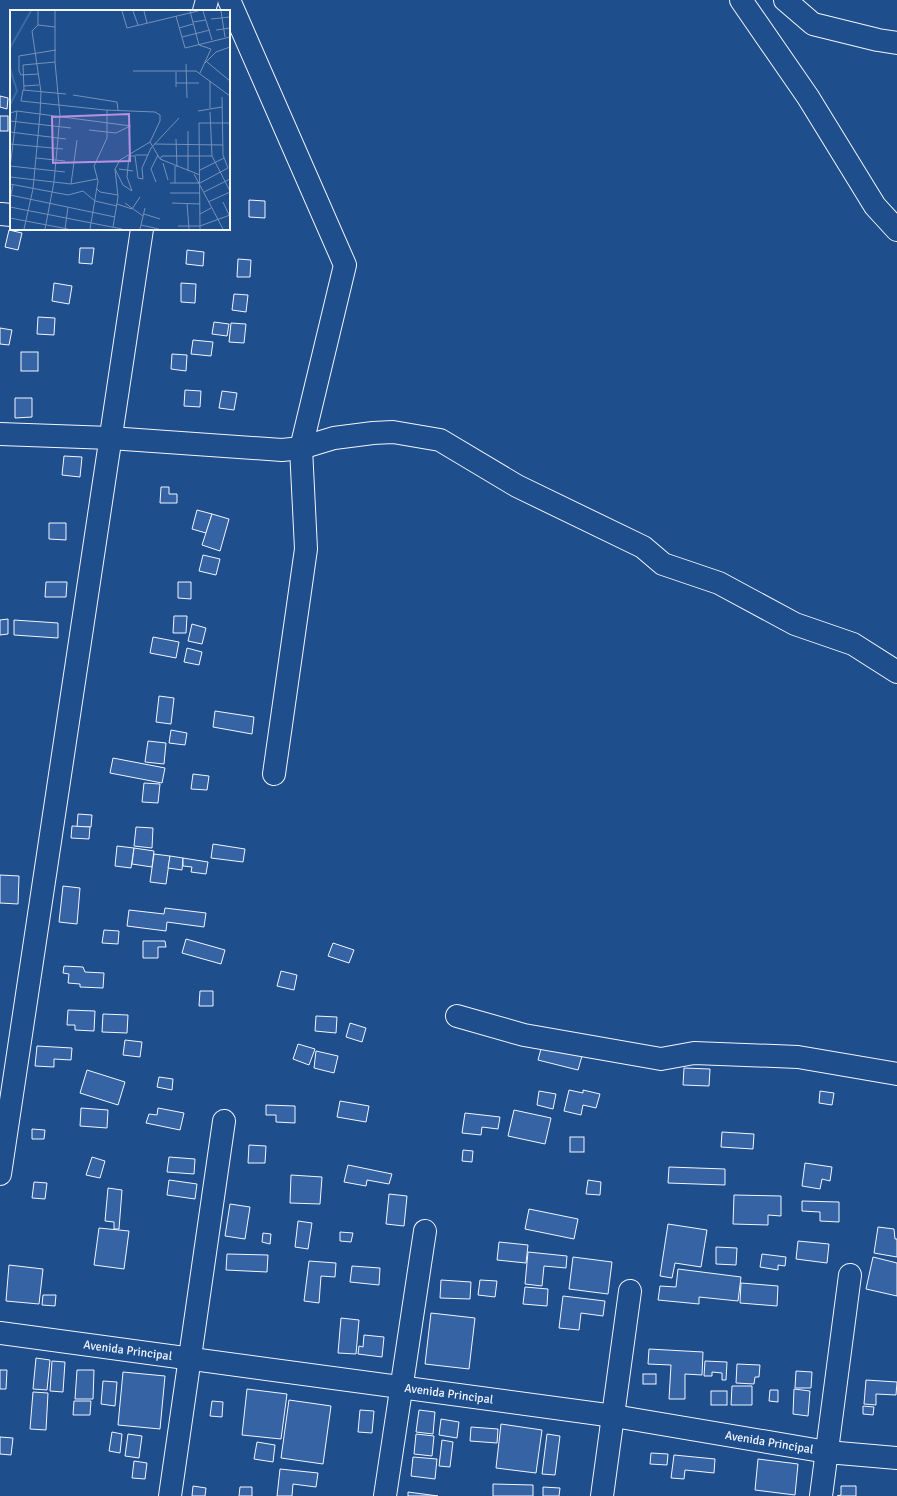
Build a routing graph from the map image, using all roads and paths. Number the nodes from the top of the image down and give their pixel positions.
1 (207, 0) edge
2 (229, 0) edge
3 (741, 0) edge
4 (785, 0) edge
5 (204, 10) edge
6 (897, 43) edge
7 (142, 230) edge
8 (897, 230) edge
9 (0, 434) edge
10 (110, 438) junction
11 (301, 448) junction
12 (897, 672) edge
13 (274, 774) dead end
14 (457, 1016) dead end
15 (897, 1074) edge
16 (224, 1121) dead end
17 (0, 1174) edge
18 (425, 1231) dead end
19 (850, 1275) dead end
20 (630, 1291) dead end
21 (0, 1333) edge
22 (190, 1358) junction
23 (401, 1387) junction
24 (614, 1416) junction
25 (827, 1452) junction
26 (897, 1458) edge
27 (170, 1496) edge
28 (385, 1496) edge
29 (602, 1496) edge
30 (821, 1496) edge

1 - 5 street
2 - 11 street
3 - 8 street
4 - 6 street
7 - 10 street
9 - 10 street
10 - 11 street
10 - 17 street
11 - 12 street
11 - 13 street
14 - 15 street
16 - 22 street
18 - 23 street
19 - 25 street
20 - 24 street
21 - 22 street, Avenida Principal
22 - 23 street, Avenida Principal
22 - 27 street
23 - 24 street, Avenida Principal
23 - 28 street
24 - 25 street, Avenida Principal
24 - 29 street
25 - 26 street, Avenida Principal
25 - 30 street

